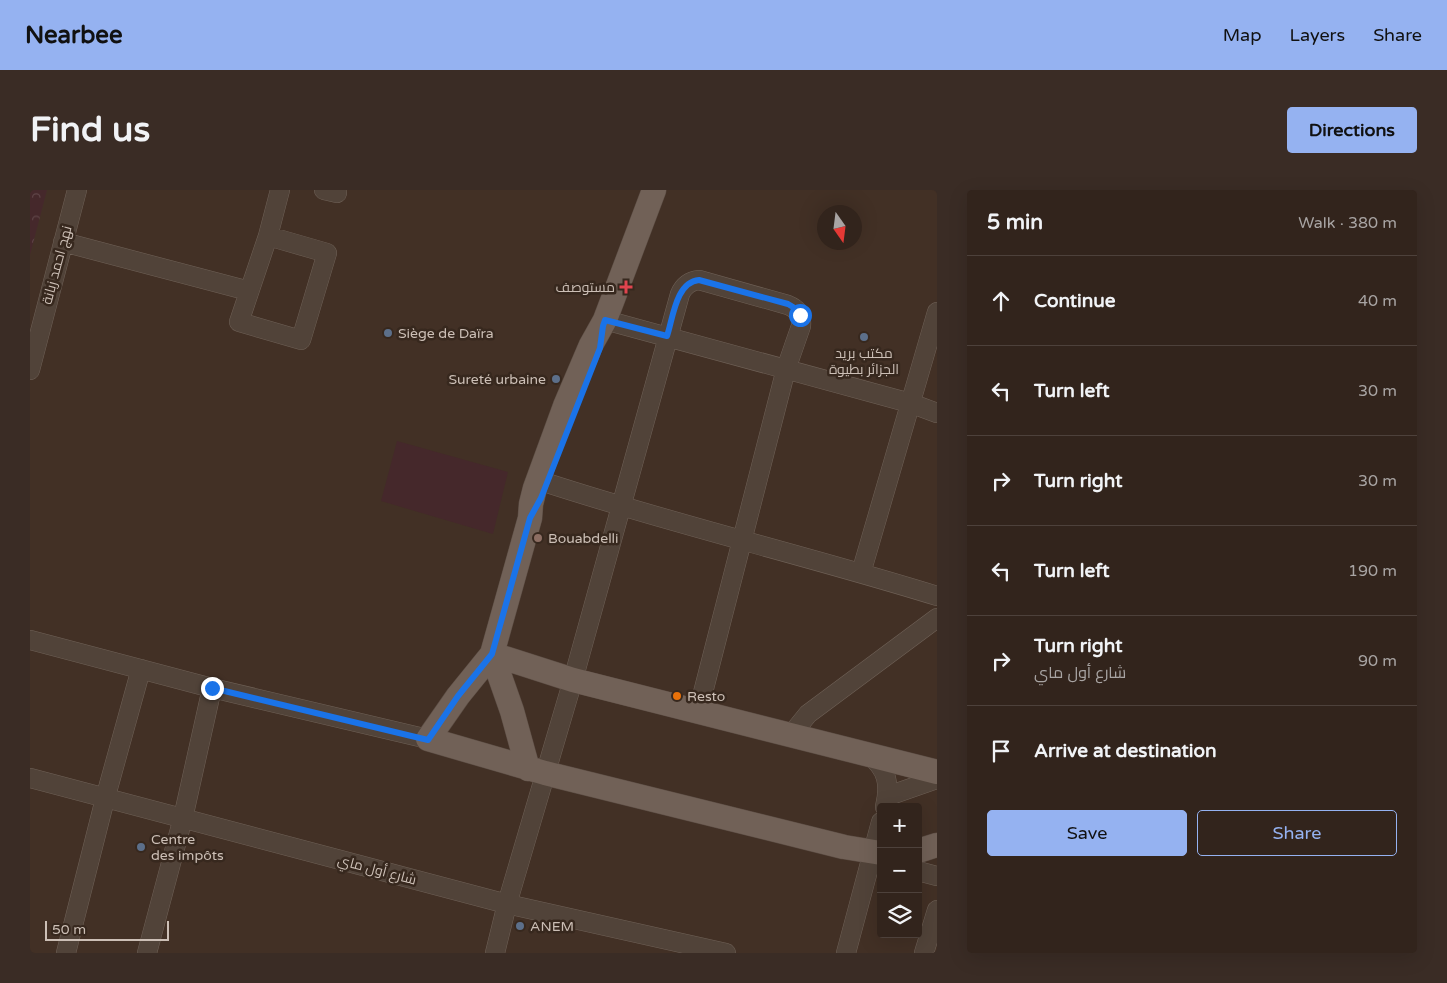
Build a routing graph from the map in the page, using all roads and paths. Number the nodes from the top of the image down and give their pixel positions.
1 (77, 190) edge
2 (280, 190) edge
3 (654, 190) edge
4 (268, 236) junction
5 (63, 242) junction
6 (249, 291) junction
7 (937, 312) edge
8 (604, 323) junction
9 (667, 336) junction
10 (786, 369) junction
11 (30, 370) edge
12 (910, 403) junction
13 (937, 413) edge
14 (547, 483) junction
15 (621, 507) junction
16 (530, 518) junction
17 (742, 541) junction
18 (862, 573) junction
19 (937, 596) edge
20 (937, 618) edge
21 (30, 640) edge
22 (492, 654) junction
23 (141, 669) junction
24 (573, 680) junction
25 (212, 688) junction
26 (698, 712) junction
27 (791, 735) junction
28 (428, 740) junction
29 (869, 755) junction
30 (537, 771) junction
31 (937, 772) edge
32 (30, 778) edge
33 (937, 779) edge
34 (105, 799) junction
35 (886, 801) edge
36 (183, 818) junction
37 (937, 845) edge
38 (922, 850) edge
39 (876, 857) edge
40 (922, 872) edge
41 (937, 876) edge
42 (507, 904) junction
43 (937, 910) edge
44 (66, 953) edge
45 (147, 953) edge
46 (495, 953) edge
47 (726, 953) edge
48 (846, 953) edge
49 (924, 953) edge

1 - 5 street, نهج احمد زبانة
2 - 4 street
3 - 8 main road
4 - 6 street
4 - 6 street
5 - 6 street
5 - 11 street, نهج احمد زبانة
7 - 12 street
8 - 9 street
8 - 14 main road
8 - 16 main road
9 - 10 street
9 - 10 street
9 - 15 street
10 - 12 street
10 - 17 street
12 - 13 street
12 - 18 street
14 - 15 street
14 - 16 main road
15 - 17 street
15 - 24 street
16 - 22 main road
17 - 18 street
17 - 26 street
18 - 19 street
20 - 27 street
21 - 23 street
22 - 24 main road
22 - 28 main road
22 - 30 main road
23 - 25 street
23 - 34 street
24 - 26 main road
24 - 30 street
25 - 28 street
25 - 36 street
26 - 27 main road
27 - 29 main road
28 - 30 main road
29 - 31 main road
29 - 35 street
30 - 39 main road
30 - 42 street
32 - 34 street, شارع أول ماي
33 - 35 street
34 - 36 street, شارع أول ماي
34 - 44 street
36 - 42 street, شارع أول ماي
36 - 45 street
37 - 38 main road
39 - 48 street
40 - 41 street
42 - 46 street
42 - 47 street, شارع أول ماي
43 - 49 street

